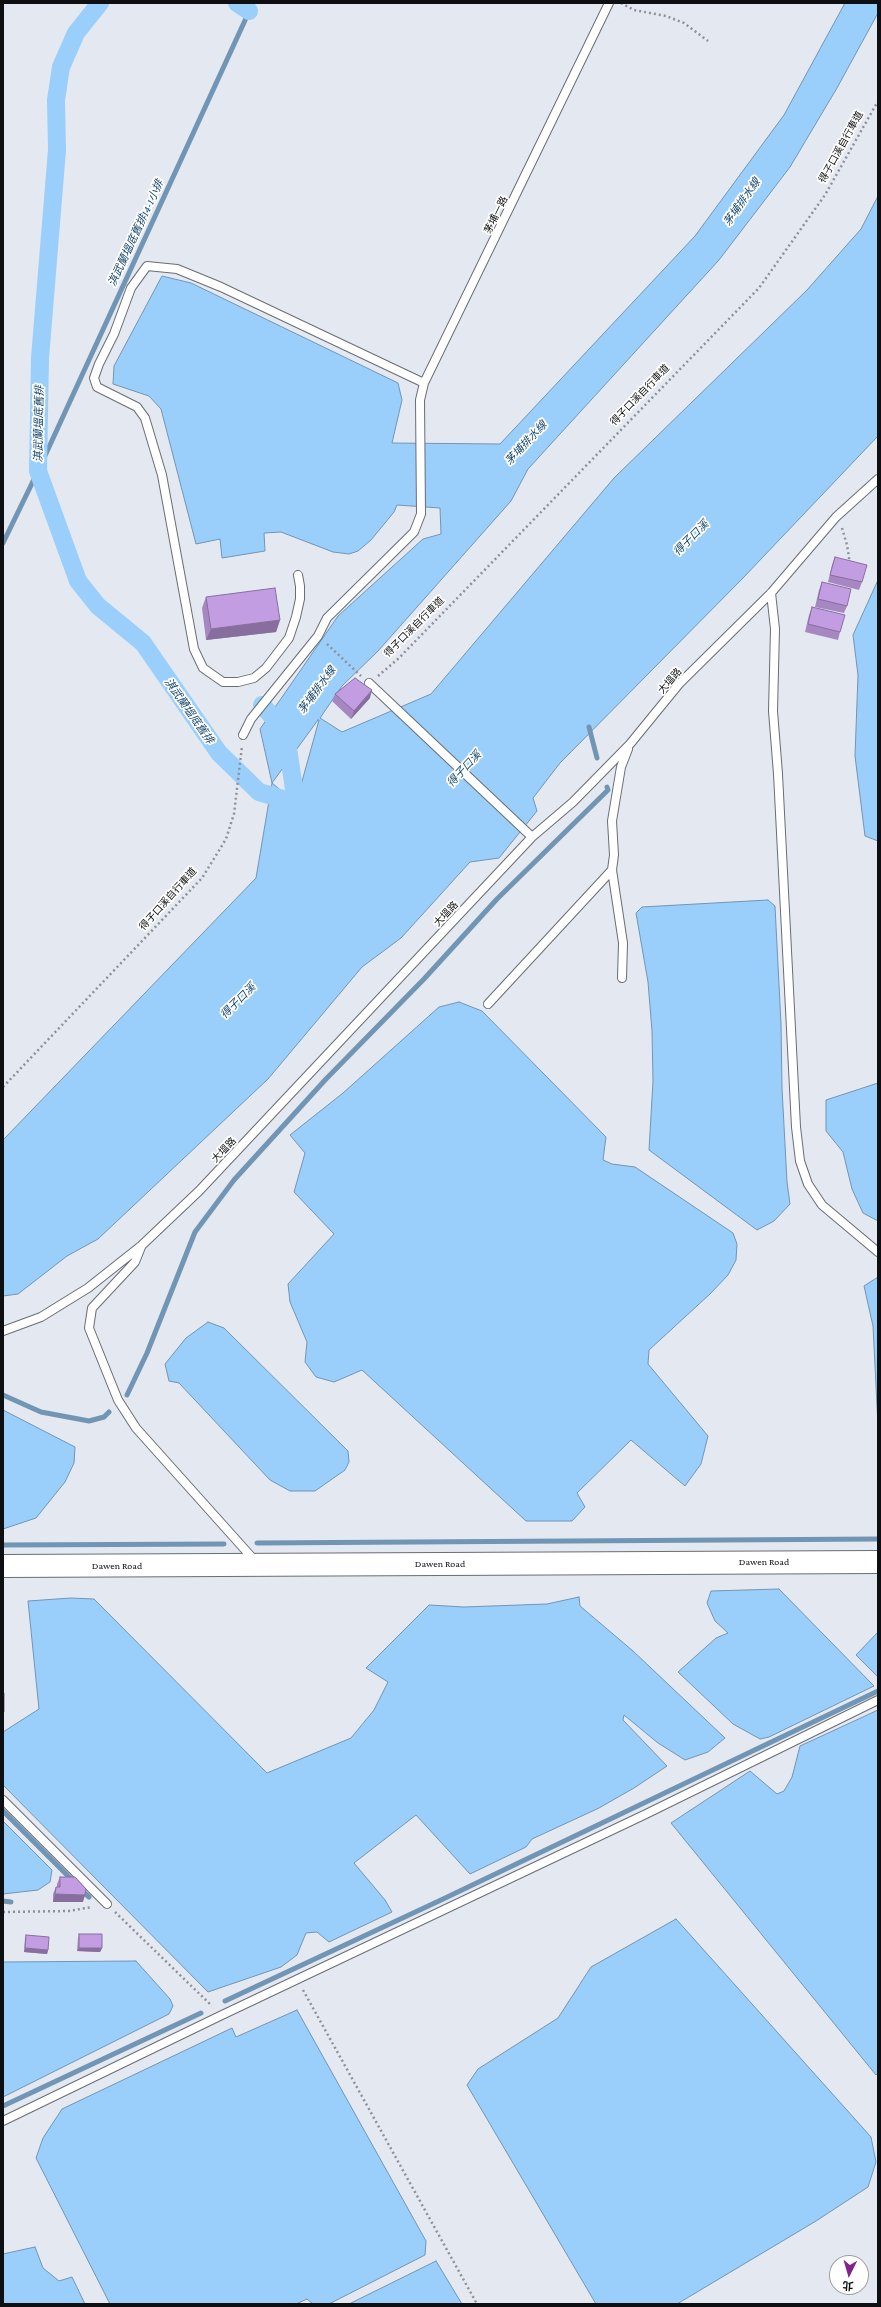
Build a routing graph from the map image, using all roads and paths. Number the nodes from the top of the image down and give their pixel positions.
1 (609, 3) edge
2 (620, 3) edge
3 (708, 42) dead end
4 (878, 101) edge
5 (424, 383) junction
6 (878, 479) edge
7 (836, 517) junction
8 (849, 571) edge
9 (298, 575) dead end
10 (771, 593) junction
11 (318, 636) junction
12 (369, 684) junction
13 (243, 736) joint
14 (630, 744) junction
15 (532, 837) junction
16 (612, 870) junction
17 (622, 978) dead end
18 (488, 1004) dead end
19 (3, 1087) edge
20 (141, 1246) junction
21 (878, 1252) edge
22 (3, 1331) edge
23 (878, 1562) edge
24 (258, 1565) junction
25 (3, 1566) edge
26 (878, 1700) edge
27 (3, 1800) edge
28 (107, 1904) junction
29 (3, 1912) edge
30 (298, 1980) junction
31 (222, 2015) junction
32 (3, 2121) edge
33 (477, 2304) edge

1 - 5 lane, 茅埔一路
2 - 3 path
4 - 12 path, 得子口溪自行車道
5 - 9 lane
5 - 11 lane, 茅埔一路
6 - 7 lane, 大塭路
7 - 8 path
7 - 10 lane, 大塭路
10 - 14 lane, 大塭路
10 - 21 lane
11 - 12 path
11 - 13 lane
12 - 15 lane
13 - 19 path, 得子口溪自行車道
14 - 15 lane, 大塭路
14 - 16 lane
15 - 20 lane, 大塭路
16 - 17 lane
16 - 18 lane
20 - 22 lane, 大塭路
20 - 24 lane
23 - 24 street, Dawen Road
24 - 25 street, Dawen Road
26 - 30 lane
27 - 28 lane
28 - 29 path
28 - 31 path
30 - 31 lane
30 - 33 path
31 - 32 lane

